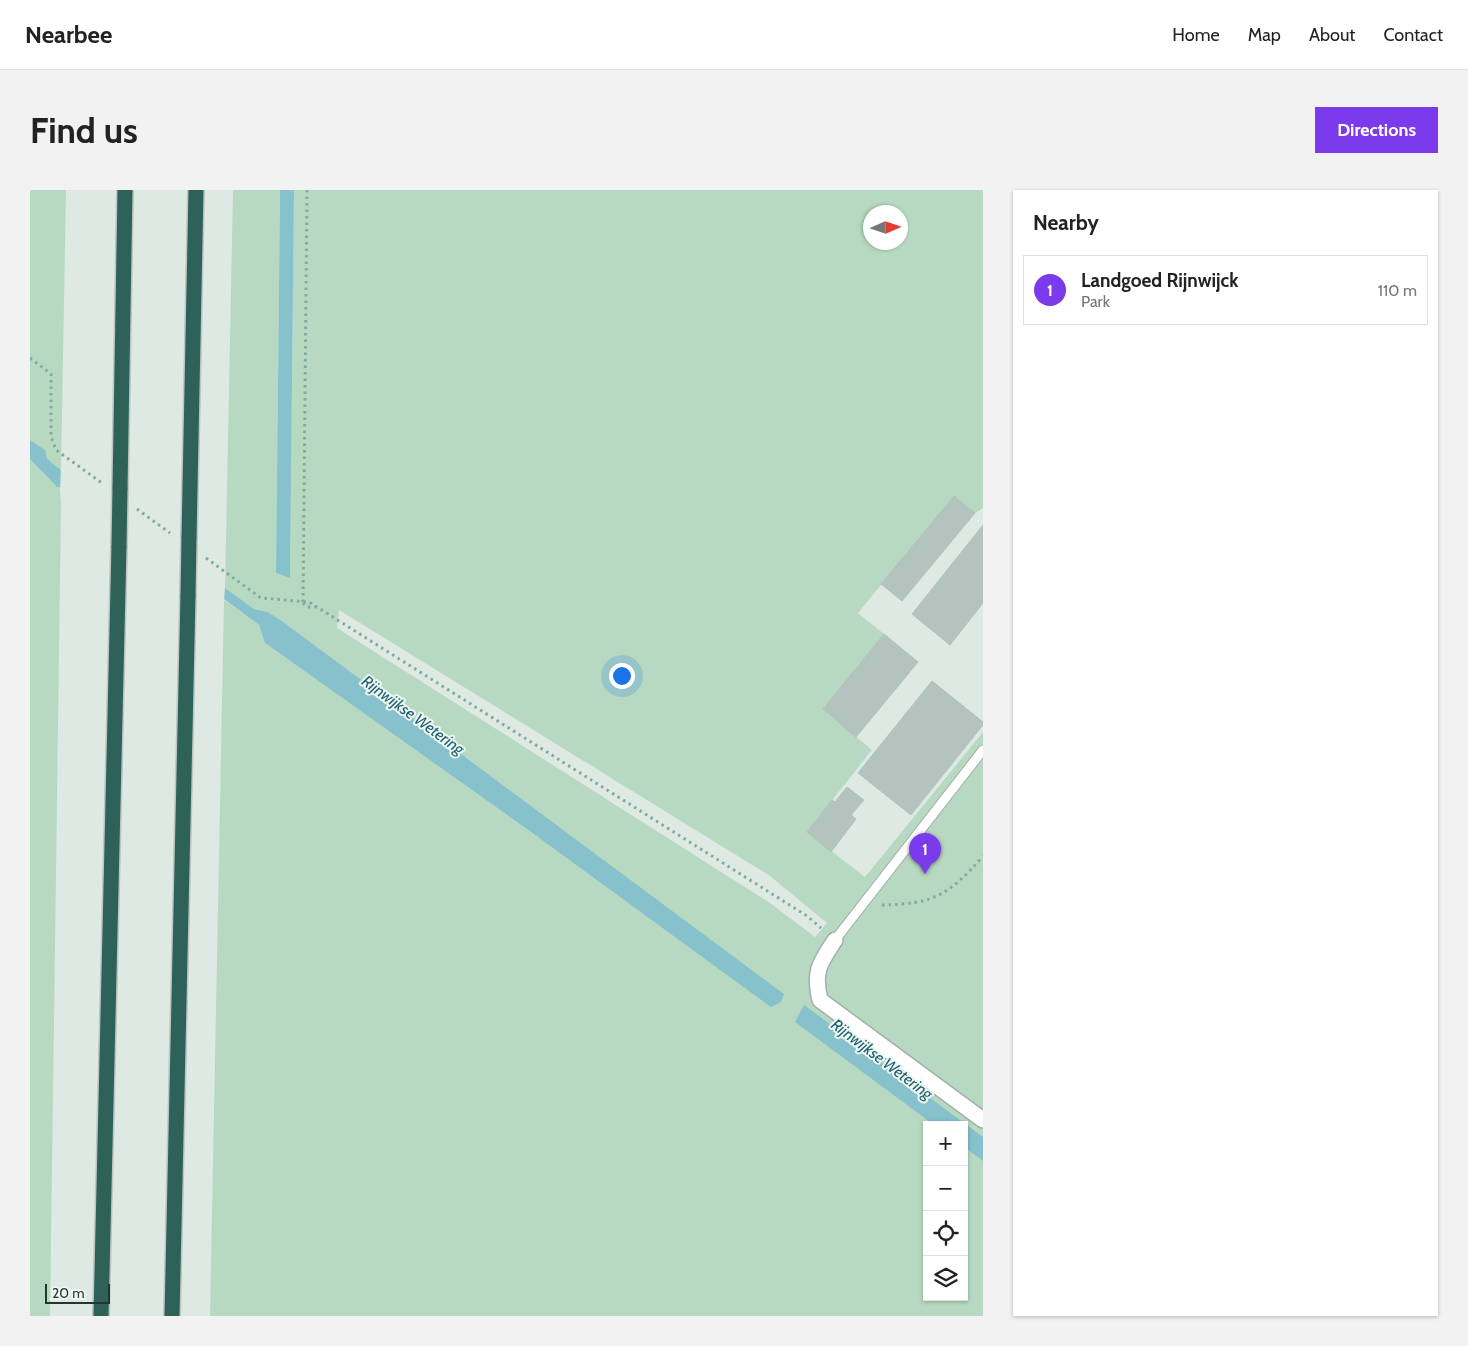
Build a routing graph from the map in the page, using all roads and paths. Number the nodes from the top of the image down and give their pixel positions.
1 (125, 190) edge
2 (196, 190) edge
3 (307, 190) edge
4 (30, 358) edge
5 (103, 484) dead end
6 (134, 507) dead end
7 (174, 535) dead end
8 (198, 552) dead end
9 (303, 602) junction
10 (983, 750) edge
11 (983, 856) edge
12 (861, 905) junction
13 (835, 940) junction
14 (983, 1120) edge
15 (101, 1316) edge
16 (172, 1316) edge

1 - 15 highway, bridge
2 - 16 highway, bridge
3 - 9 path
4 - 5 path
6 - 7 path
8 - 9 path
9 - 13 path
10 - 12 lane
11 - 12 path
12 - 13 lane
13 - 14 street

